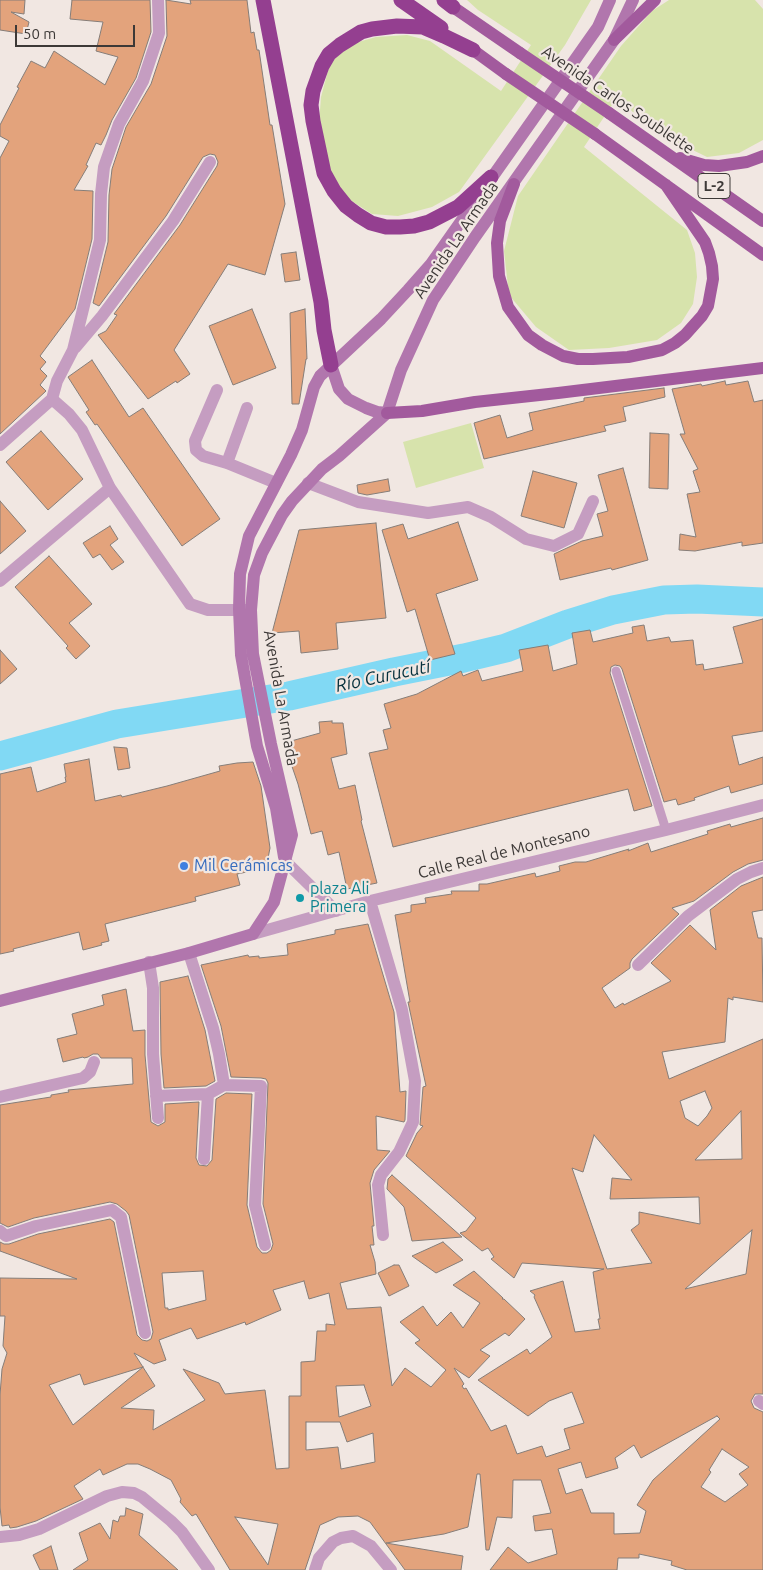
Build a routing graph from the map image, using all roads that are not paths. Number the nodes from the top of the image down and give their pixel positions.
1 (158, 0) edge
2 (263, 0) edge
3 (401, 0) edge
4 (610, 0) edge
5 (633, 0) edge
6 (655, 0) edge
7 (448, 2) edge
8 (614, 40) junction
9 (473, 50) junction
10 (664, 151) junction
11 (763, 156) edge
12 (210, 162) dead end
13 (491, 178) junction
14 (514, 184) junction
15 (666, 185) junction
16 (763, 221) edge
17 (763, 255) edge
18 (73, 350) junction
19 (331, 365) junction
20 (763, 368) edge
21 (217, 390) dead end
22 (52, 399) junction
23 (247, 408) dead end
24 (387, 413) junction
25 (0, 445) edge
26 (227, 463) junction
27 (276, 483) junction
28 (308, 483) junction
29 (110, 488) junction
30 (593, 501) dead end
31 (0, 581) edge
32 (245, 610) junction
33 (247, 654) junction
34 (616, 671) dead end
35 (763, 805) edge
36 (666, 830) junction
37 (285, 861) junction
38 (763, 868) edge
39 (370, 902) junction
40 (336, 911) junction
41 (253, 934) junction
42 (189, 953) junction
43 (149, 962) junction
44 (638, 965) dead end
45 (0, 1000) edge
46 (94, 1062) dead end
47 (224, 1086) junction
48 (208, 1094) junction
49 (156, 1096) junction
50 (0, 1097) edge
51 (158, 1118) dead end
52 (204, 1159) dead end
53 (0, 1232) edge
54 (383, 1235) dead end
55 (265, 1245) dead end
56 (145, 1333) dead end
57 (0, 1537) edge
58 (209, 1570) edge
59 (315, 1570) edge
60 (391, 1570) edge

1 - 18 street
2 - 19 highway
3 - 9 highway, L-2
4 - 13 main road, Avenida La Armada
5 - 8 main road, Avenida La Armada
6 - 8 main road
7 - 10 main road, Avenida Carlos Soublette / L-2, bridge
8 - 14 main road, Avenida La Armada
9 - 13 highway
9 - 15 main road, L-2, bridge
10 - 11 main road
10 - 16 main road, Avenida Carlos Soublette / L-2
12 - 18 street
13 - 19 main road, Avenida La Armada
14 - 15 main road
14 - 24 main road, Avenida La Armada
15 - 17 main road, L-2
18 - 22 street
19 - 24 main road
19 - 27 main road, Avenida La Armada
20 - 24 main road
21 - 26 street
22 - 25 street
22 - 29 street
23 - 26 street
24 - 28 main road, Avenida La Armada
26 - 27 street
27 - 32 main road, Avenida La Armada
28 - 30 street
28 - 32 main road, Avenida La Armada
29 - 31 street
29 - 32 street
32 - 33 main road, Avenida La Armada
33 - 37 main road, Avenida La Armada
33 - 37 main road, Avenida La Armada
34 - 36 lane
35 - 36 street, Calle Real de Montesano
36 - 39 street, Calle Real de Montesano
37 - 40 street
37 - 41 main road, Avenida La Armada
38 - 44 street
39 - 40 street, Calle Real de Montesano
39 - 54 street
40 - 41 street, Calle Real de Montesano
41 - 42 main road
42 - 43 main road
42 - 47 street
43 - 45 main road
43 - 49 street
46 - 50 street
47 - 48 street
47 - 55 street
48 - 49 street
48 - 52 street
49 - 51 street
53 - 56 street
57 - 58 street
59 - 60 street

